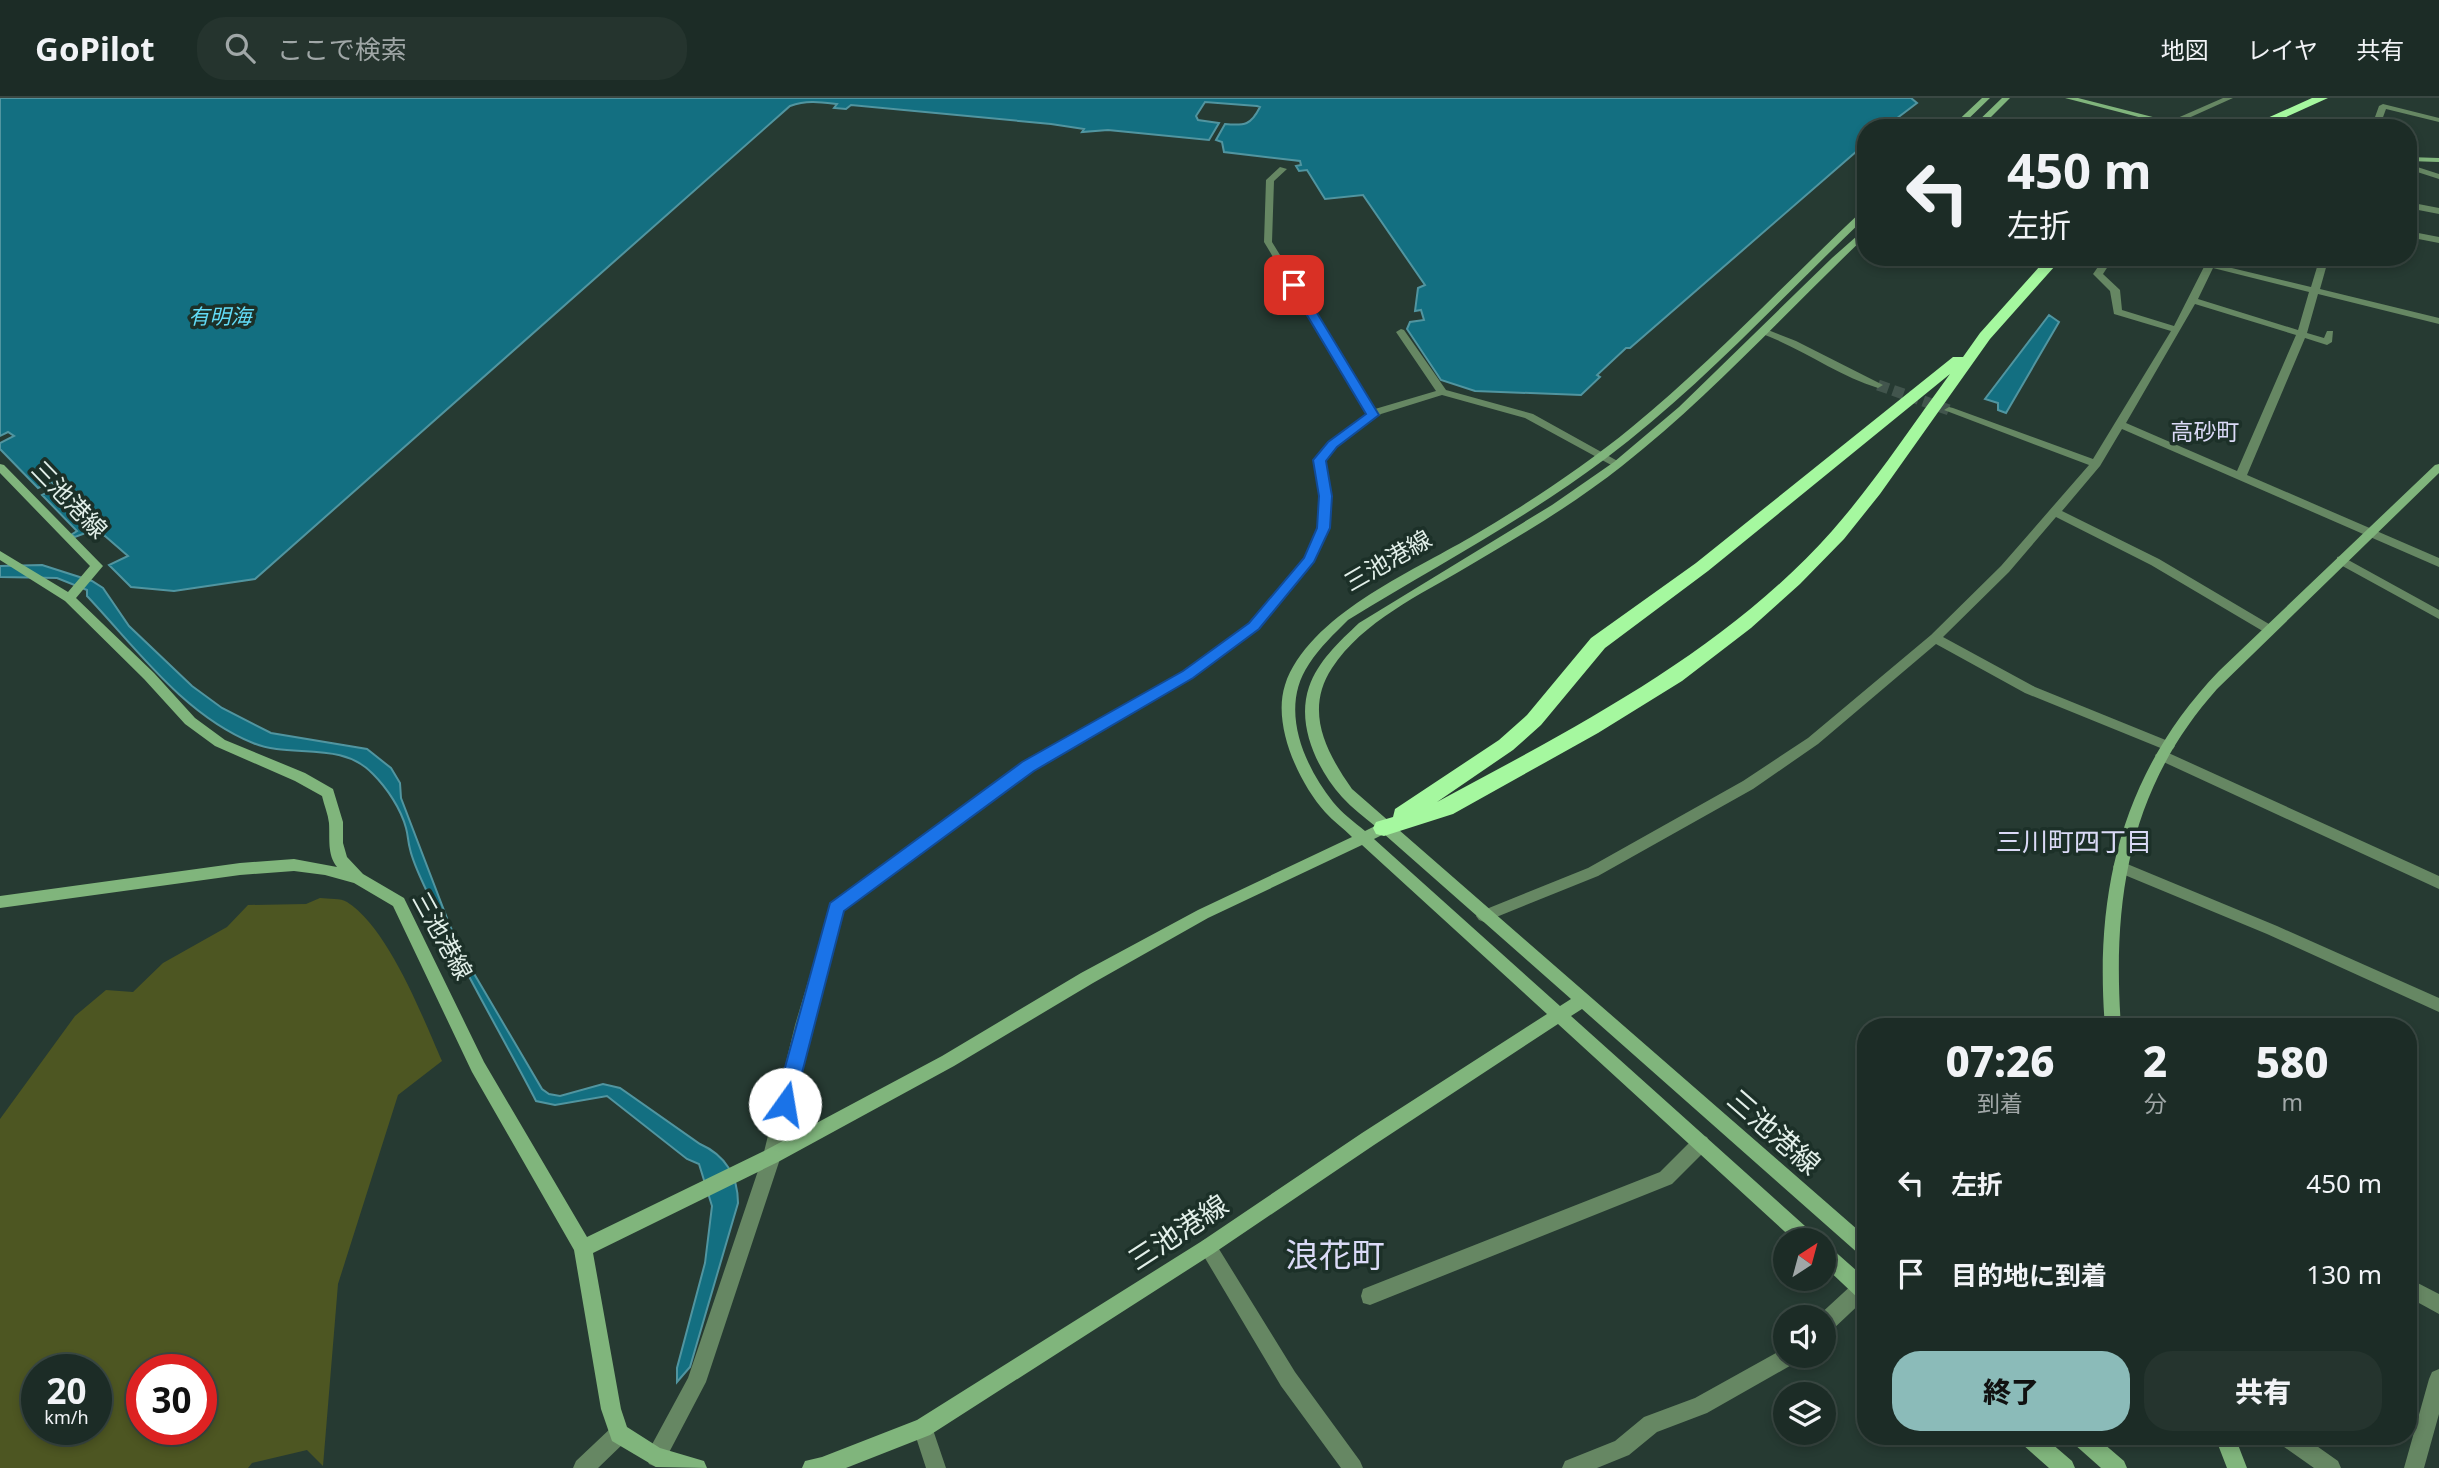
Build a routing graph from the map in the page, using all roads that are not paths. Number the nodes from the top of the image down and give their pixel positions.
1 (1986, 98) edge
2 (2006, 98) edge
3 (2069, 98) edge
4 (2229, 98) edge
5 (2322, 98) edge
6 (1964, 119) edge
7 (1984, 119) edge
8 (2154, 119) edge
9 (2179, 119) edge
10 (2272, 119) edge
11 (2378, 119) edge
12 (2439, 120) edge
13 (2417, 159) edge
14 (2439, 160) edge
15 (2417, 169) edge
16 (1283, 170) dead end
17 (2439, 177) edge
18 (2417, 207) edge
19 (2439, 211) edge
20 (1857, 221) edge
21 (2417, 236) edge
22 (1857, 240) edge
23 (2439, 240) edge
24 (2048, 266) edge
25 (2104, 266) edge
26 (2209, 266) edge
27 (2229, 266) edge
28 (2322, 266) edge
29 (2313, 291) junction
30 (2192, 300) junction
31 (2439, 321) edge
32 (2177, 330) junction
33 (1763, 331) junction
34 (1401, 332) dead end
35 (2330, 333) dead end
36 (2301, 335) junction
37 (1985, 336) junction
38 (1878, 385) tunnel mouth
39 (1442, 392) junction
40 (1949, 410) tunnel mouth
41 (1373, 415) junction
42 (2122, 425) junction
43 (1601, 457) junction
44 (1617, 464) junction
45 (2096, 464) junction
46 (0, 467) edge
47 (2439, 467) edge
48 (2241, 475) junction
49 (2055, 512) junction
50 (2370, 534) junction
51 (0, 555) edge
52 (2341, 560) junction
53 (2439, 563) edge
54 (69, 598) junction
55 (2439, 615) edge
56 (2270, 630) junction
57 (1935, 638) junction
58 (2165, 751) junction
59 (1384, 828) junction
60 (1361, 838) junction
61 (2120, 867) junction
62 (358, 878) junction
63 (2439, 883) edge
64 (0, 902) edge
65 (1484, 916) junction
66 (1581, 1001) junction
67 (2439, 1005) edge
68 (1559, 1016) junction
69 (2112, 1018) edge
70 (1701, 1143) junction
71 (772, 1156) junction
72 (1795, 1228) edge
73 (1857, 1241) edge
74 (583, 1248) junction
75 (1208, 1248) junction
76 (1836, 1265) edge
77 (1857, 1284) edge
78 (2417, 1292) edge
79 (1857, 1296) edge
80 (1370, 1297) dead end
81 (2439, 1305) edge
82 (1836, 1314) edge
83 (1773, 1365) edge
84 (2439, 1379) edge
85 (923, 1427) junction
86 (619, 1434) junction
87 (2038, 1445) edge
88 (2090, 1445) edge
89 (2228, 1445) edge
90 (2298, 1445) edge
91 (656, 1457) junction
92 (583, 1468) edge
93 (697, 1468) edge
94 (812, 1468) edge
95 (936, 1468) edge
96 (1353, 1468) edge
97 (1572, 1468) edge
98 (2065, 1468) edge
99 (2117, 1468) edge
100 (2237, 1468) edge
101 (2331, 1468) edge
102 (2414, 1468) edge

1 - 6 main road
2 - 7 main road
3 - 8 main road
4 - 9 street
5 - 10 highway
11 - 12 street
13 - 14 main road
15 - 17 street
16 - 41 street
18 - 19 street
20 - 43 main road, 三池港線
21 - 23 street
22 - 33 main road, 三池港線
24 - 37 highway
25 - 32 street
26 - 30 street
27 - 29 street
28 - 29 street
29 - 31 street
29 - 36 street
30 - 32 street
30 - 36 street
32 - 42 street
33 - 38 street
33 - 44 main road, 三池港線
34 - 39 street
35 - 36 street
36 - 48 street
37 - 59 highway
37 - 59 highway
39 - 41 street
39 - 43 street
40 - 45 street
41 - 71 street
42 - 45 street
42 - 48 street
43 - 44 street
43 - 60 main road, 三池港線
44 - 59 main road, 三池港線
45 - 49 street
46 - 54 main road, 三池港線
47 - 50 main road
48 - 50 street
49 - 56 street
49 - 57 street
50 - 52 main road
50 - 53 street
51 - 54 main road
52 - 55 street
52 - 56 main road
54 - 62 main road, 三池港線
56 - 58 main road
57 - 58 street
57 - 65 street
58 - 61 main road
58 - 63 street
59 - 60 main road
59 - 65 main road, 三池港線
60 - 68 main road, 三池港線
60 - 71 main road
61 - 67 street
61 - 69 main road
62 - 64 main road
62 - 74 main road, 三池港線
65 - 66 main road, 三池港線
66 - 68 main road, 三池港線
66 - 73 main road, 三池港線
68 - 70 main road, 三池港線
68 - 75 main road, 三池港線
70 - 72 main road, 三池港線
70 - 80 street
71 - 74 main road
71 - 91 street
74 - 86 main road, 三池港線
75 - 85 main road, 三池港線
75 - 96 street
76 - 77 main road
78 - 81 street
79 - 82 street
83 - 97 street
84 - 102 street
85 - 94 main road, 三池港線
85 - 95 street
86 - 91 main road
86 - 92 street
87 - 98 main road
88 - 99 main road
89 - 100 main road
90 - 101 street
91 - 93 main road

